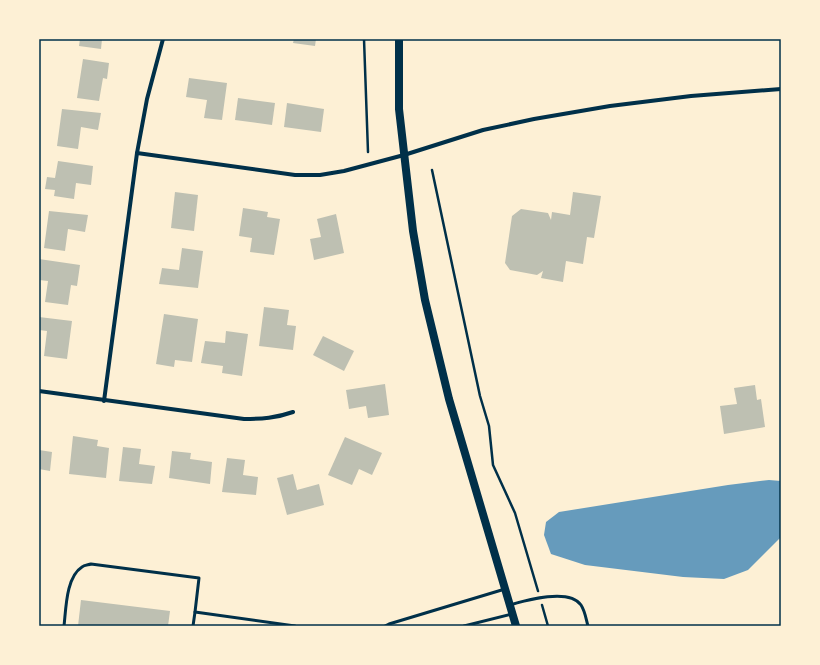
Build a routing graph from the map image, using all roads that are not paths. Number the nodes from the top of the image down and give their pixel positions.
1 (164, 39) edge
2 (399, 39) edge
3 (781, 88) edge
4 (137, 153) junction
5 (404, 155) junction
6 (39, 391) edge
7 (104, 401) junction
8 (293, 412) dead end
9 (505, 589) junction
10 (511, 610) junction
11 (195, 612) junction
12 (64, 626) edge
13 (193, 626) edge
14 (295, 626) edge
15 (385, 626) edge
16 (464, 626) edge
17 (516, 626) edge
18 (588, 626) edge

1 - 4 street
2 - 5 main road
3 - 5 street
4 - 5 street
4 - 7 street
5 - 9 main road
6 - 7 street
7 - 8 street
9 - 10 main road
9 - 15 lane
10 - 16 lane
10 - 17 main road
10 - 18 lane
11 - 12 lane
11 - 13 lane
11 - 14 lane

